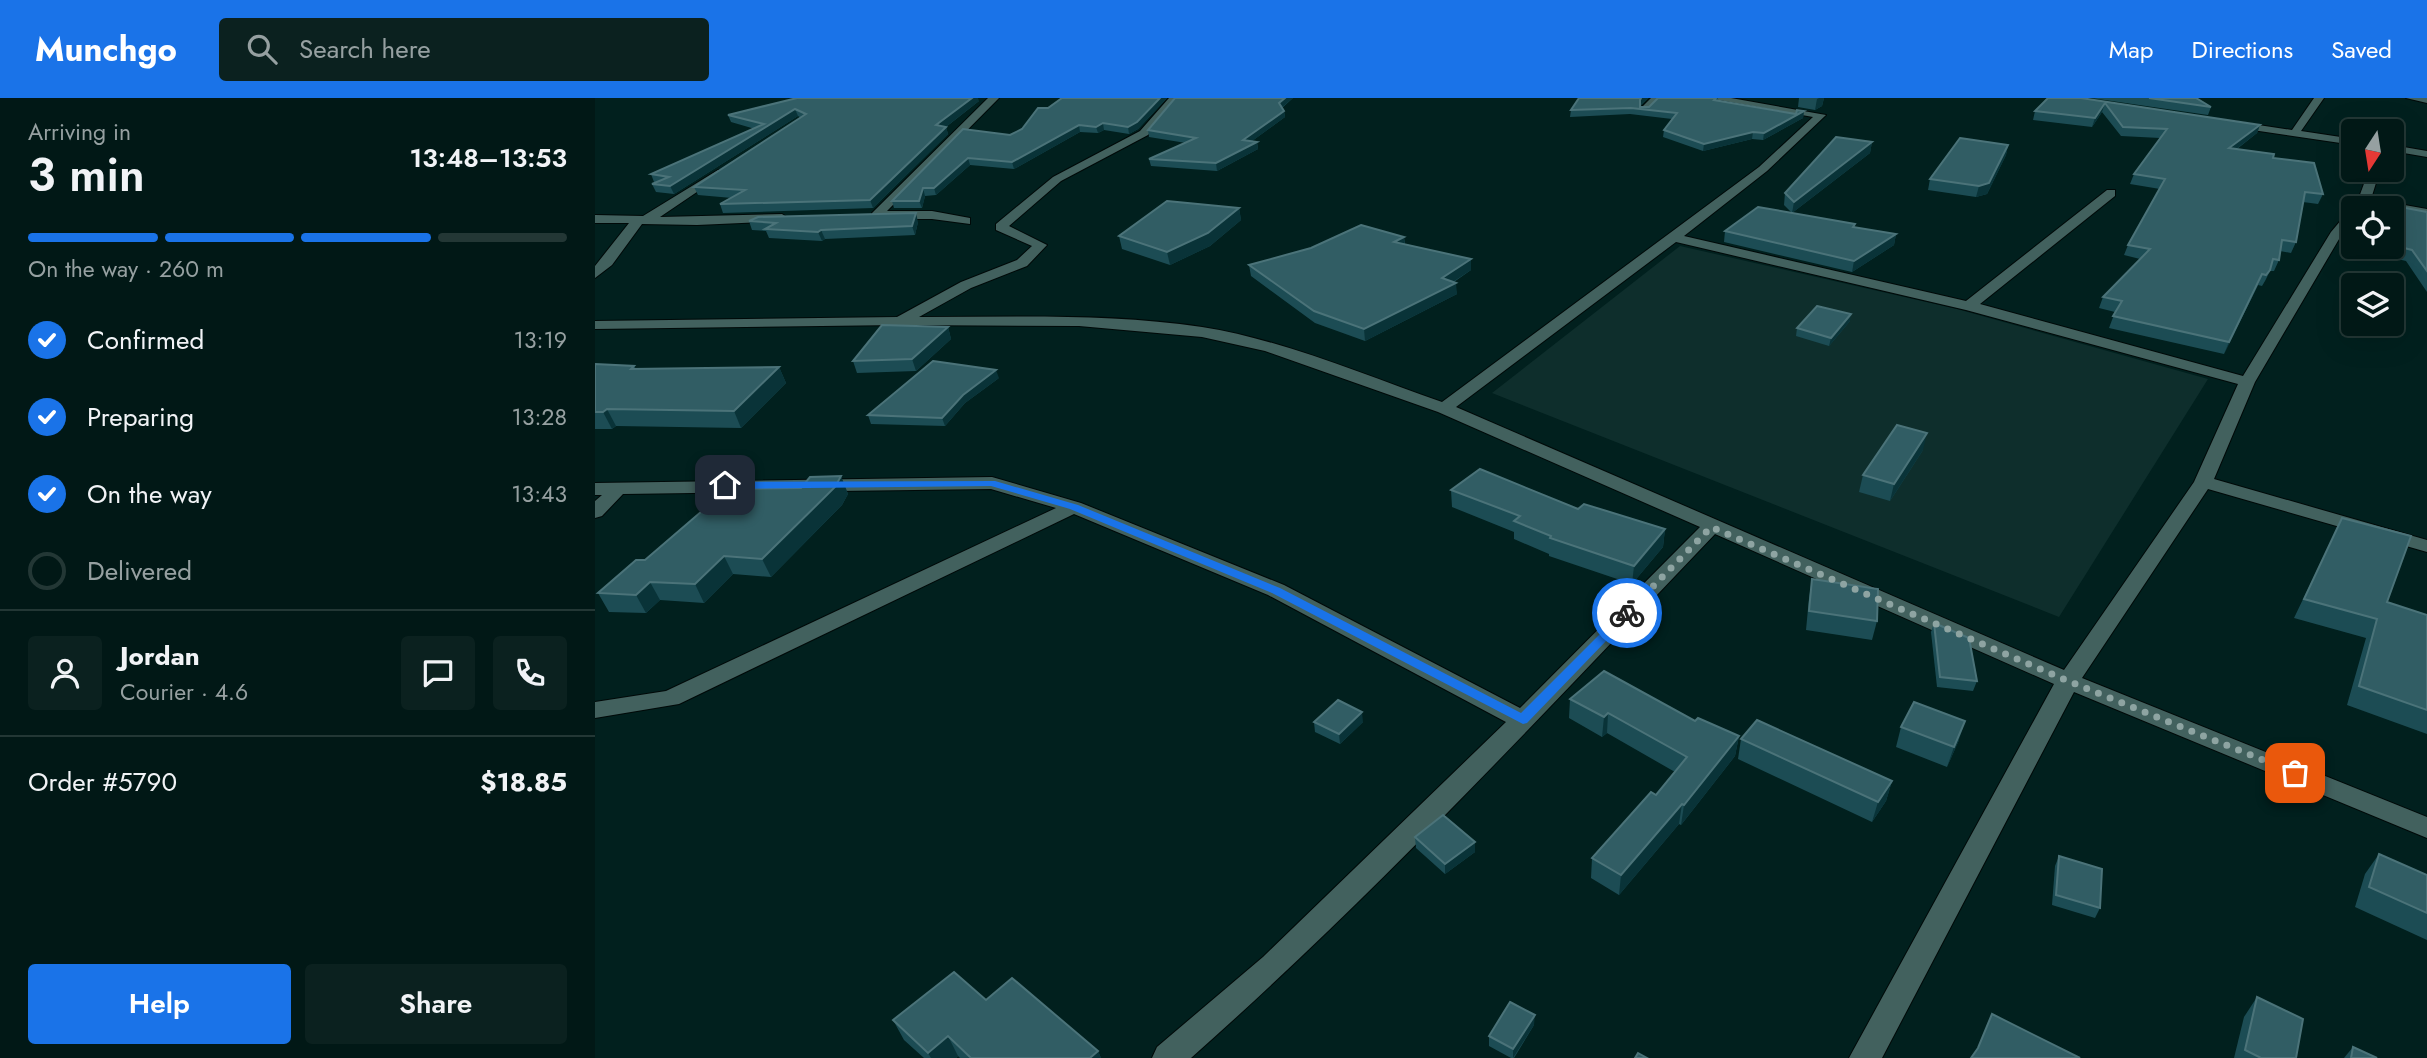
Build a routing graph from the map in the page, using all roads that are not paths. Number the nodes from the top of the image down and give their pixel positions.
1 (995, 98) edge
2 (1174, 98) edge
3 (1656, 98) edge
4 (1713, 98) edge
5 (2319, 98) edge
6 (2411, 98) edge
7 (2427, 100) edge
8 (1644, 110) edge
9 (2215, 122) edge
10 (2295, 133) junction
11 (2341, 140) edge
12 (2405, 150) edge
13 (2427, 154) edge
14 (726, 167) edge
15 (2112, 194) dead end
16 (2404, 210) edge
17 (2427, 213) edge
18 (792, 218) edge
19 (595, 219) edge
20 (646, 220) junction
21 (965, 221) dead end
22 (2341, 227) edge
23 (1674, 238) junction
24 (595, 274) edge
25 (1969, 306) junction
26 (900, 321) junction
27 (595, 326) edge
28 (2247, 382) junction
29 (1444, 408) junction
30 (2203, 482) junction
31 (619, 488) junction
32 (595, 489) edge
33 (1074, 507) junction
34 (595, 512) edge
35 (1711, 527) junction
36 (2427, 545) edge
37 (2068, 681) junction
38 (595, 710) edge
39 (1523, 720) junction
40 (2427, 828) edge
41 (1168, 1058) edge
42 (1865, 1058) edge

1 - 21 street
2 - 26 street
3 - 8 street
4 - 23 street
5 - 10 street
6 - 7 street
9 - 10 street
10 - 11 street
12 - 13 street
14 - 20 street
15 - 25 street
16 - 17 street
18 - 20 street
19 - 20 street
20 - 24 street
22 - 28 street
23 - 25 street
23 - 29 street
25 - 28 street
26 - 27 street
26 - 29 street
28 - 30 street
29 - 35 street
30 - 36 street
30 - 37 street
31 - 32 street
31 - 33 street
31 - 34 street
33 - 38 street
33 - 39 street
35 - 37 street
35 - 39 street
37 - 40 street
37 - 42 street
39 - 41 street

